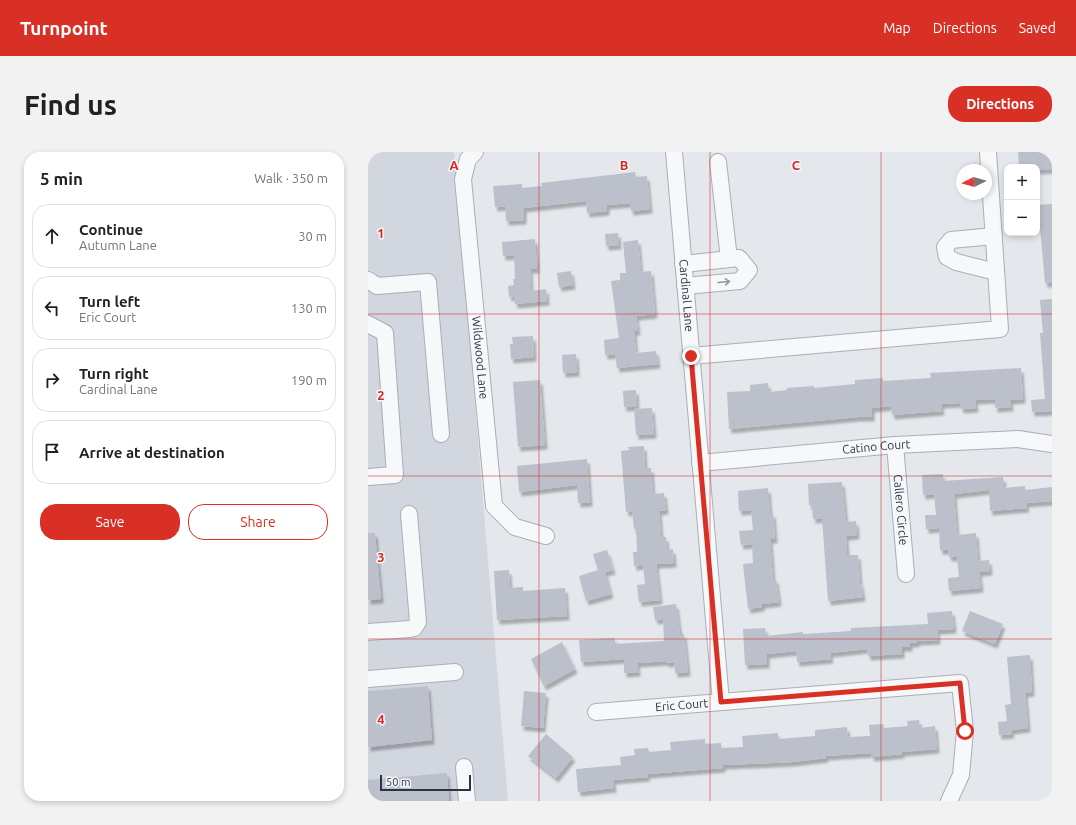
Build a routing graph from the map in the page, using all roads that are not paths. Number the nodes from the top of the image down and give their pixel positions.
1 (475, 152) edge
2 (674, 152) edge
3 (988, 152) edge
4 (718, 162) dead end
5 (994, 236) junction
6 (729, 259) junction
7 (684, 264) junction
8 (996, 272) junction
9 (368, 280) edge
10 (685, 286) junction
11 (368, 324) edge
12 (691, 356) junction
13 (441, 434) dead end
14 (1052, 444) edge
15 (895, 445) junction
16 (700, 463) junction
17 (368, 477) edge
18 (410, 514) dead end
19 (546, 536) dead end
20 (906, 574) dead end
21 (368, 632) edge
22 (455, 672) dead end
23 (368, 679) edge
24 (721, 702) junction
25 (596, 712) dead end
26 (464, 767) dead end
27 (468, 801) edge
28 (949, 801) edge

1 - 19 street, Wildwood Lane
2 - 7 street, Cardinal Lane
3 - 5 street
4 - 6 street
5 - 8 street
5 - 8 street
6 - 7 street
10 -> 6 street
7 - 10 street, Cardinal Lane
8 - 12 street
9 - 13 street
10 - 12 street, Cardinal Lane
11 - 17 street
12 - 16 street, Cardinal Lane
14 - 15 street, Catino Court
15 - 16 street, Catino Court
15 - 20 street, Callero Circle
16 - 24 street, Cardinal Lane
18 - 21 street
22 - 23 street
24 - 25 street, Eric Court
24 - 28 street, Eric Court
26 - 27 street

